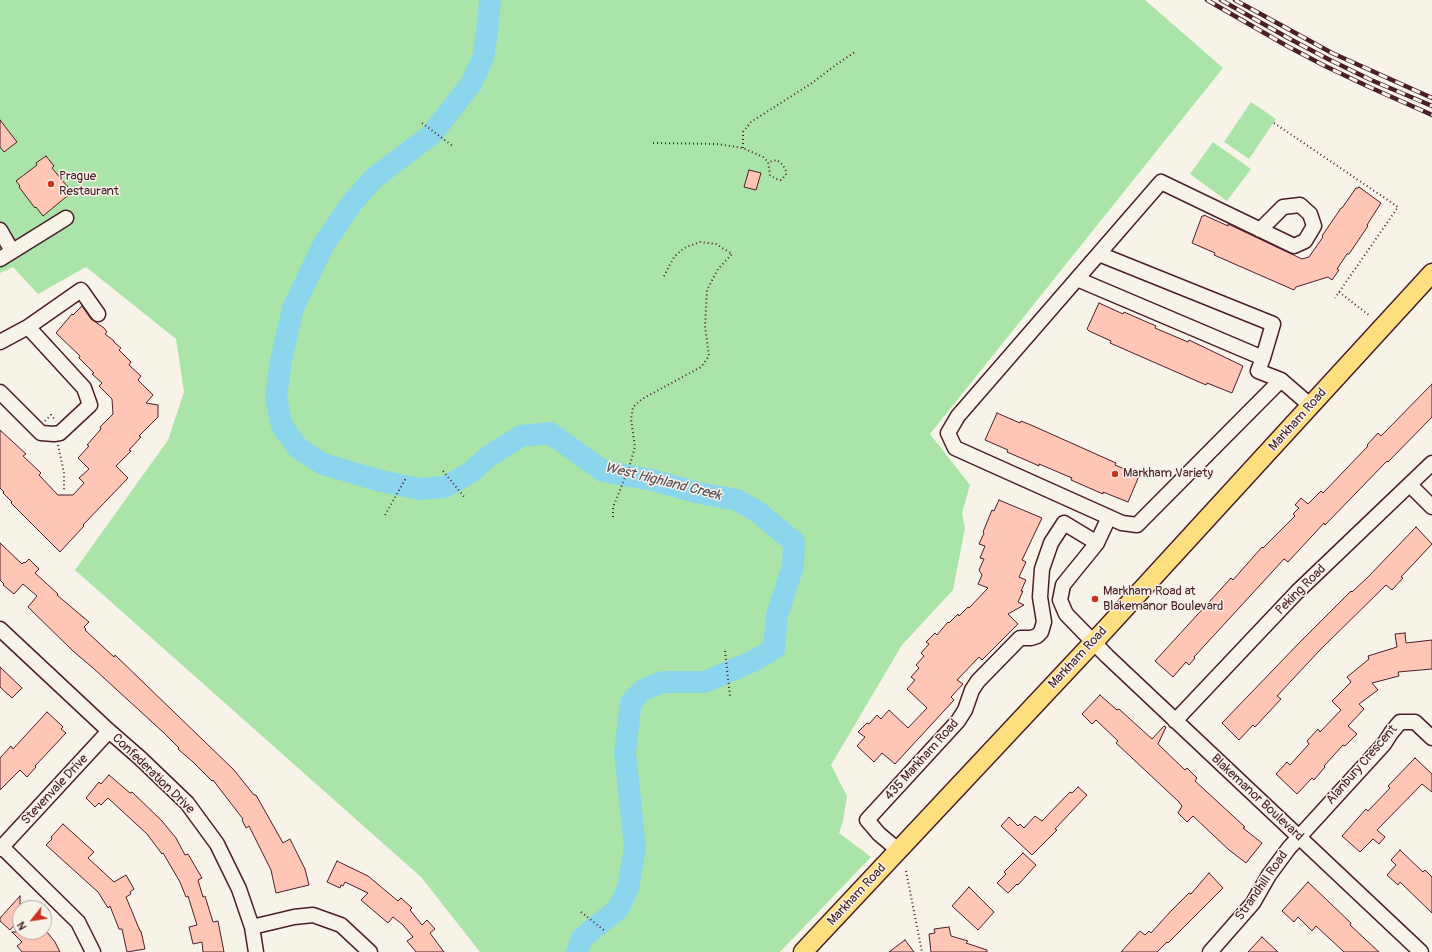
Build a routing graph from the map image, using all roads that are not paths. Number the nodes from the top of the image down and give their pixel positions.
1 (66, 218) dead end
2 (0, 230) edge
3 (1260, 230) dead end
4 (12, 251) junction
5 (1099, 254) junction
6 (0, 259) edge
7 (1432, 273) edge
8 (1077, 279) junction
9 (98, 314) dead end
10 (28, 327) junction
11 (0, 342) edge
12 (1264, 358) junction
13 (1281, 380) junction
14 (0, 392) edge
15 (1311, 406) junction
16 (1432, 463) edge
17 (1410, 486) junction
18 (1432, 507) edge
19 (1109, 517) junction
20 (1097, 543) junction
21 (0, 629) edge
22 (1093, 643) junction
23 (1175, 721) junction
24 (109, 731) junction
25 (1432, 738) edge
26 (1298, 837) junction
27 (1, 848) edge
28 (898, 850) junction
29 (252, 927) junction
30 (93, 952) edge
31 (256, 952) edge
32 (370, 952) edge
33 (803, 952) edge
34 (1210, 952) edge
35 (1421, 952) edge

1 - 4 street
2 - 4 street
3 - 5 street
4 - 6 street
5 - 8 street
5 - 12 street
7 - 15 main road, Markham Road
8 - 12 street
8 - 19 street
9 - 10 street
10 - 11 street
10 - 14 street
12 - 13 street
13 - 15 street
13 - 19 street
15 - 22 main road, Markham Road
16 - 17 street, Peking Road
17 - 18 street
17 - 23 street, Peking Road
19 - 20 street
20 - 22 street
20 - 28 street, 435 Markham Road
21 - 24 street, Confederation Drive
22 - 23 street, Blakemanor Boulevard
22 - 28 main road, Markham Road
23 - 26 street, Blakemanor Boulevard
24 - 27 street, Stevenvale Drive
24 - 29 street, Confederation Drive
25 - 26 street, Alanbury Crescent
26 - 34 street, Strandhill Road
26 - 35 street, Blakemanor Boulevard
27 - 30 street
28 - 33 main road, Markham Road
29 - 31 street, Confederation Drive
29 - 32 street

